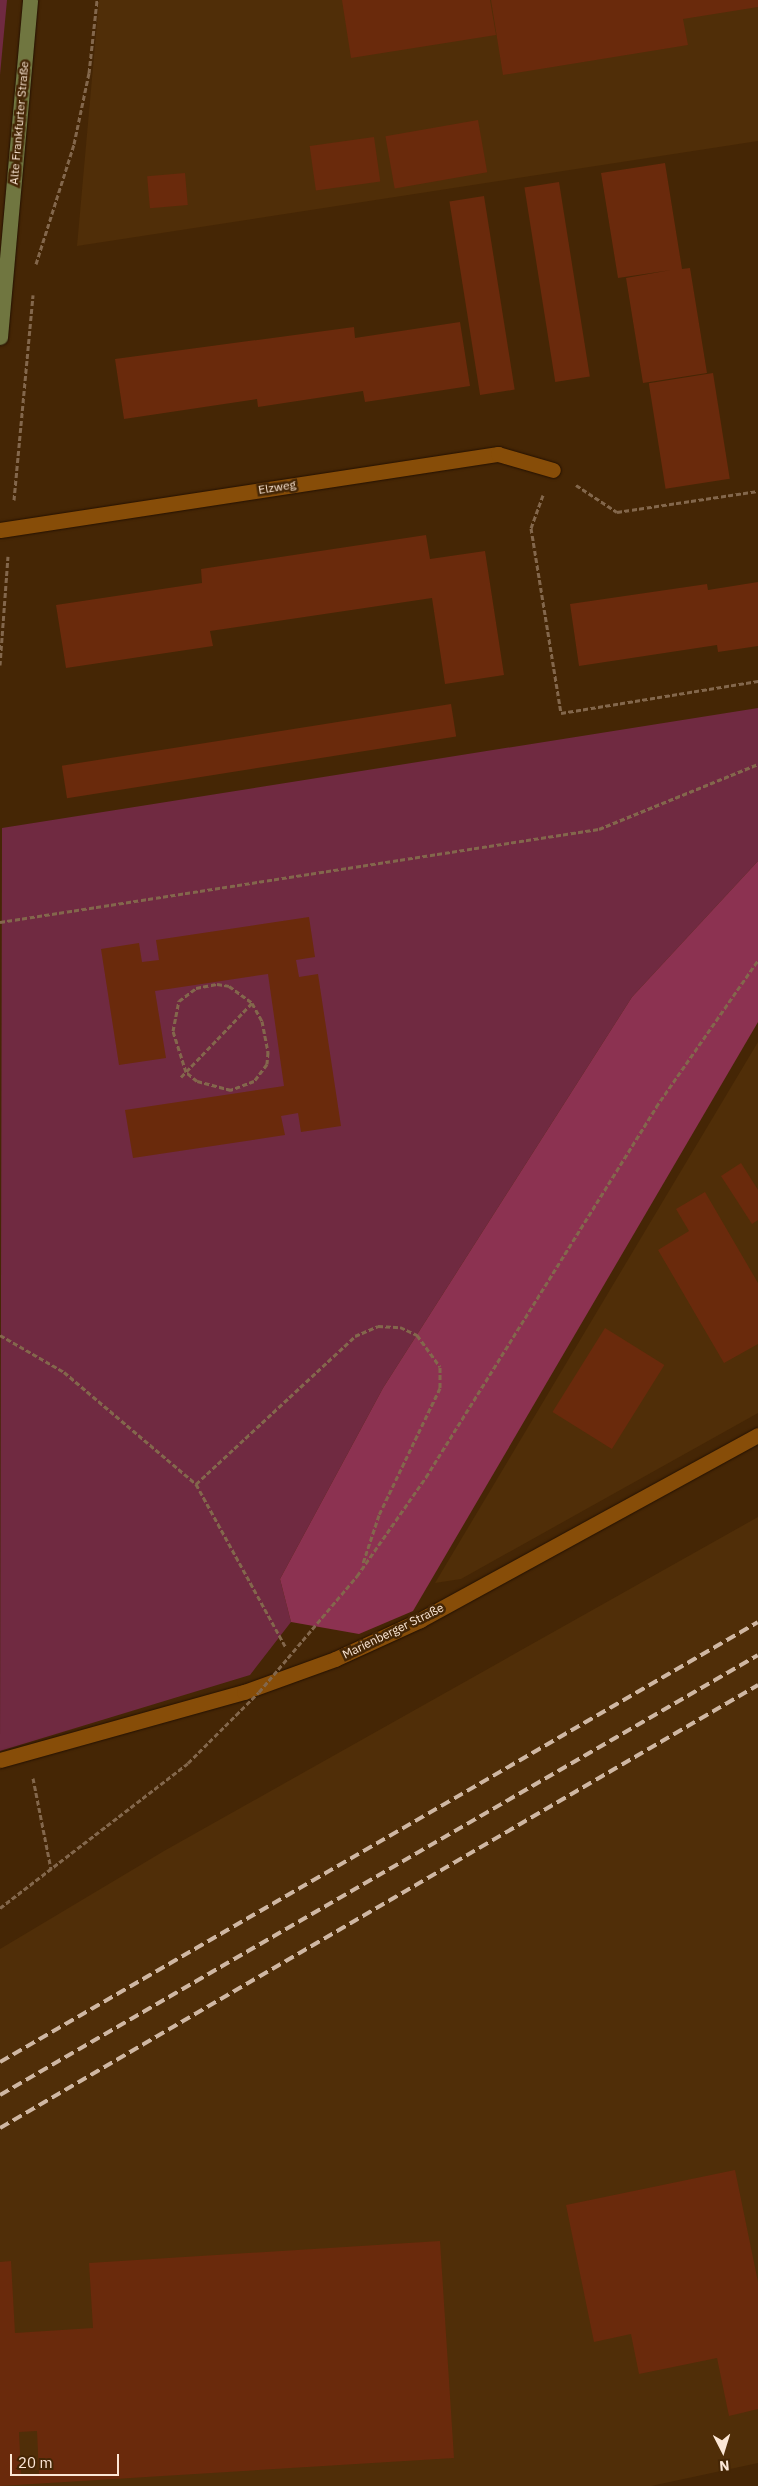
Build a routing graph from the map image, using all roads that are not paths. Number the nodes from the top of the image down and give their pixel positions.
1 (30, 0) edge
2 (0, 336) edge
3 (553, 470) road end
4 (5, 529) edge
5 (758, 1435) edge
6 (0, 1760) edge

1 - 2 street, Alte Frankfurter Straße
3 - 4 street, Elzweg
5 - 6 street, Marienberger Straße

